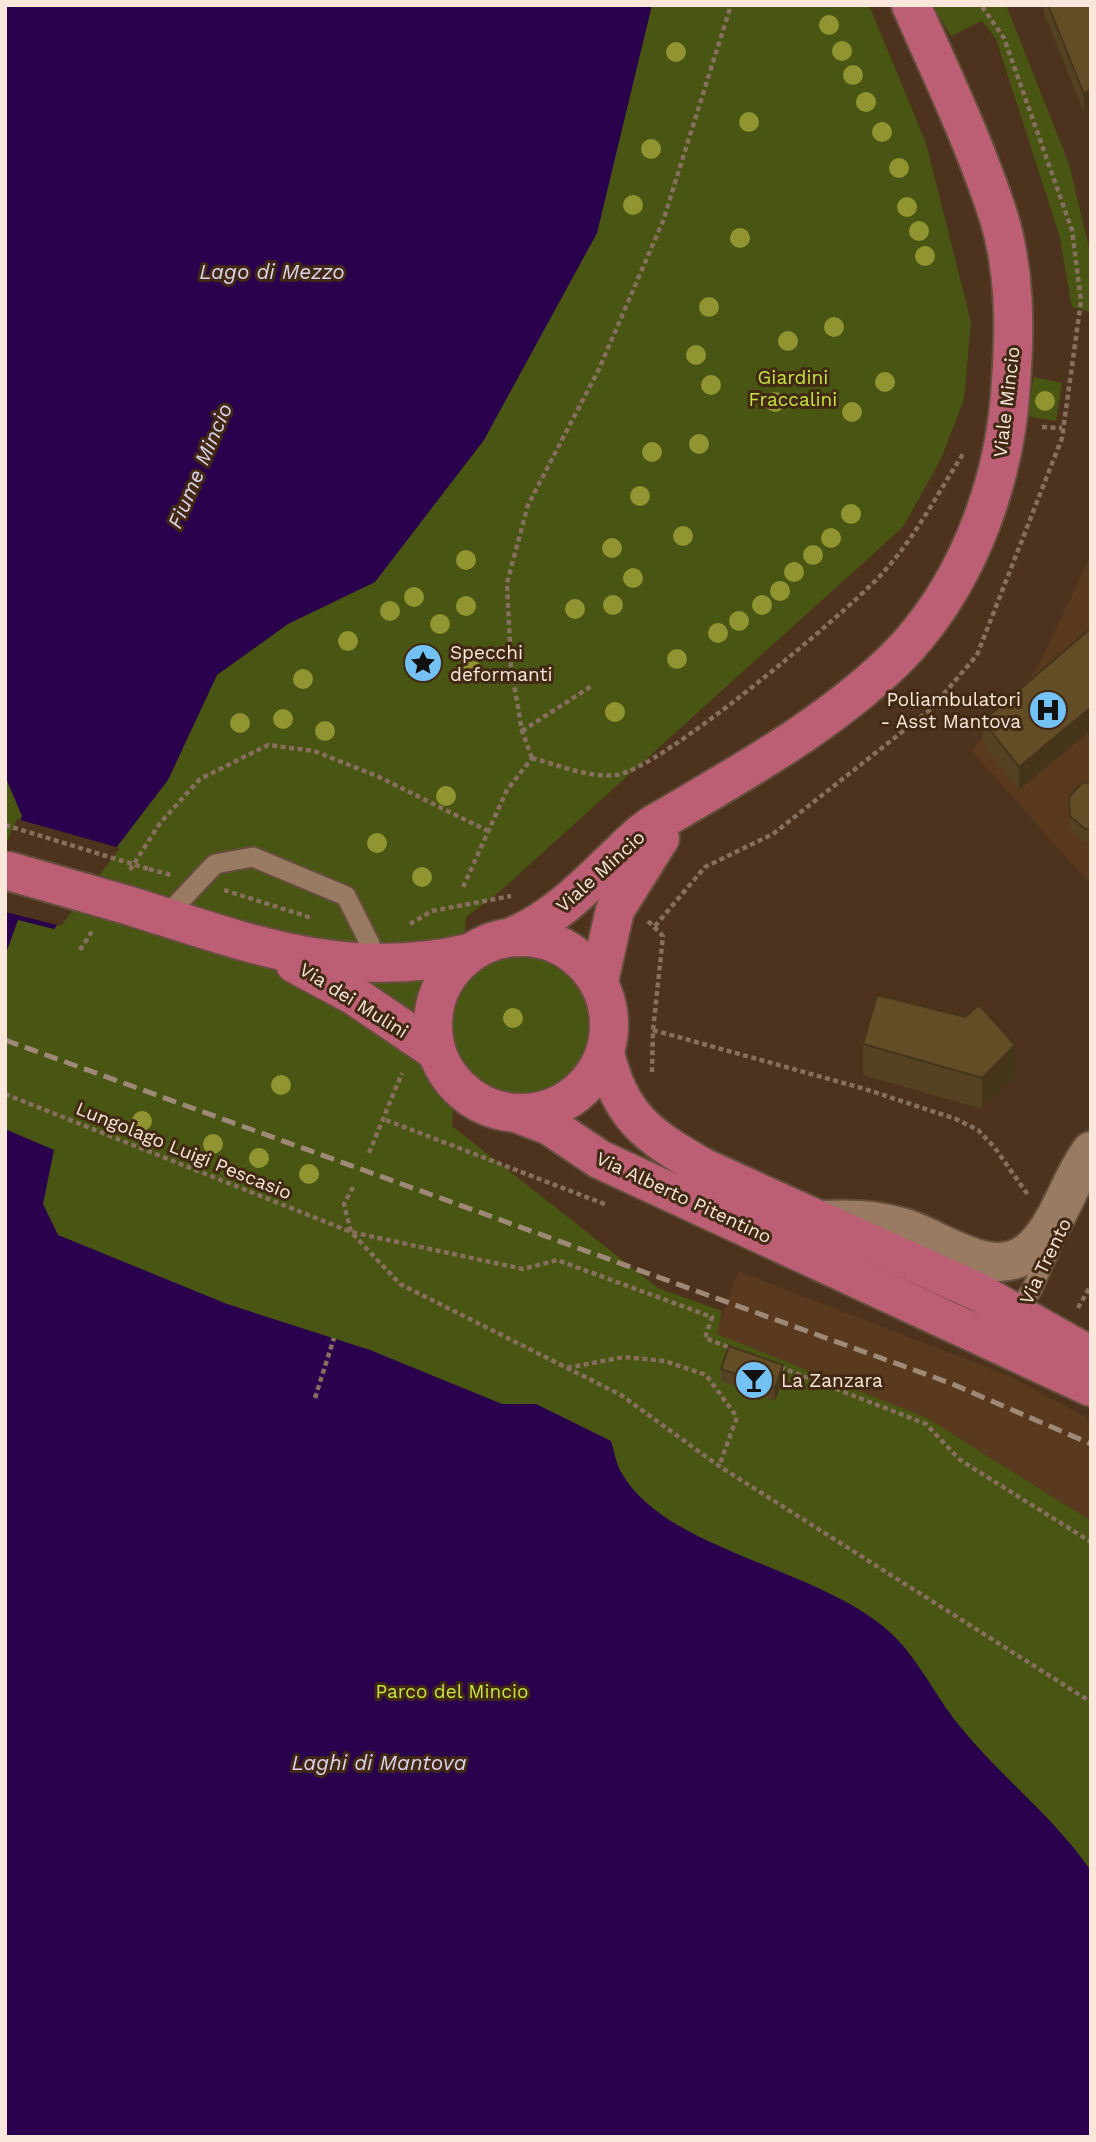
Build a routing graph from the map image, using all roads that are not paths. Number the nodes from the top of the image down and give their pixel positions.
1 (911, 5) edge
2 (687, 806) junction
3 (5, 870) edge
4 (165, 917) junction
5 (514, 936) junction
6 (365, 946) junction
7 (272, 951) junction
8 (469, 953) junction
9 (599, 981) junction
10 (436, 1051) junction
11 (605, 1053) junction
12 (516, 1113) junction
13 (1091, 1151) edge
14 (1076, 1194) edge
15 (821, 1220) junction
16 (1012, 1261) joint
17 (854, 1276) junction
18 (1018, 1315) junction
19 (1091, 1356) edge
20 (1091, 1387) edge

1 - 2 main road, Viale Mincio
2 - 5 main road, Viale Mincio
2 - 9 main road, Viale Mincio
3 - 4 main road, Via dei Mulini, bridge
4 - 6 lane
4 - 7 main road, Via dei Mulini
5 - 8 main road, Via dei Mulini
5 - 9 main road, Via dei Mulini
6 - 7 main road, Via dei Mulini
6 - 8 main road, Via dei Mulini
7 - 10 main road, Via dei Mulini
8 - 10 main road, Via dei Mulini
9 - 11 main road, Via dei Mulini
10 - 12 main road, Via dei Mulini
11 - 12 main road, Via dei Mulini
11 - 15 main road, Via Alberto Pitentino
12 - 17 main road, Via Alberto Pitentino
13 - 14 street, Via Trento
14 - 16 street, Via Trento
14 - 18 lane, Via Trento
15 - 16 street, Via Alberto Pitentino
15 - 18 main road, Via Alberto Pitentino
17 - 18 lane, Via Alberto Pitentino
17 - 20 main road, Via Alberto Pitentino
18 - 19 main road, Via Alberto Pitentino

